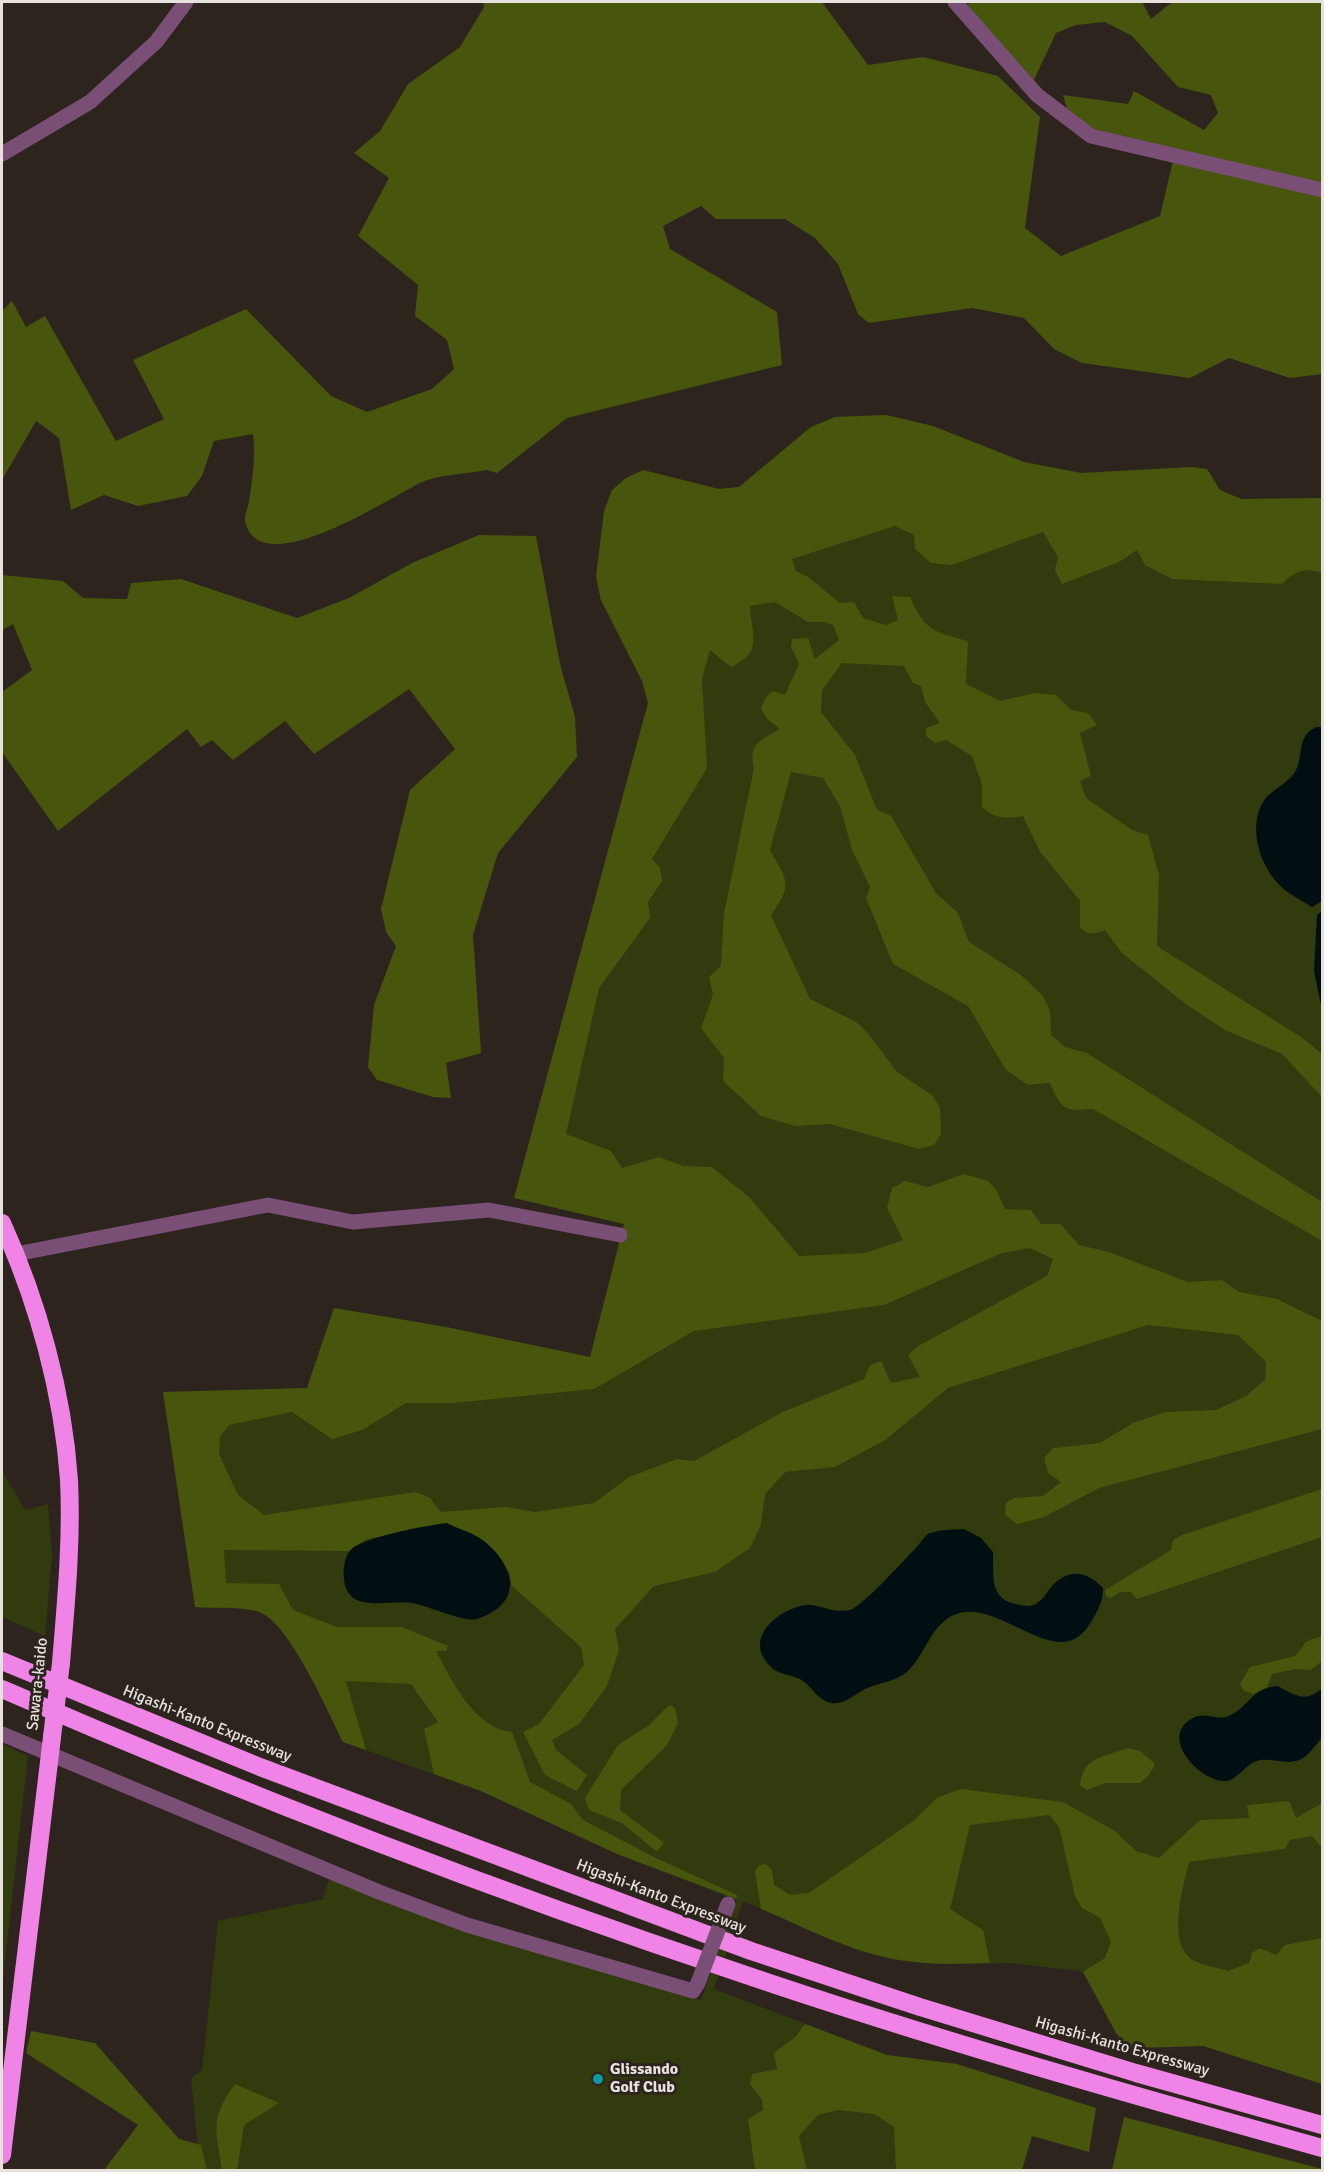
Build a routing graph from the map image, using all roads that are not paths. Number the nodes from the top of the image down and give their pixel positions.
1 (186, 2) edge
2 (955, 2) edge
3 (2, 154) edge
4 (1323, 190) edge
5 (2, 1223) edge
6 (620, 1235) dead end
7 (16, 1254) junction
8 (2, 1661) edge
9 (2, 1689) edge
10 (2, 1734) edge
11 (51, 1746) junction
12 (728, 1904) dead end
13 (5, 2095) edge
14 (1323, 2125) edge
15 (1323, 2148) edge
16 (2, 2155) edge

1 - 3 street
2 - 4 street
5 - 7 highway, Sawara-kaido
6 - 7 street
7 - 11 highway, Sawara-kaido, bridge
8 - 14 highway, Higashi-Kanto Expressway
9 - 15 highway
10 - 11 street
11 - 12 street, bridge
11 - 13 highway, Sawara-kaido
13 - 16 highway, Sawara-kaido

